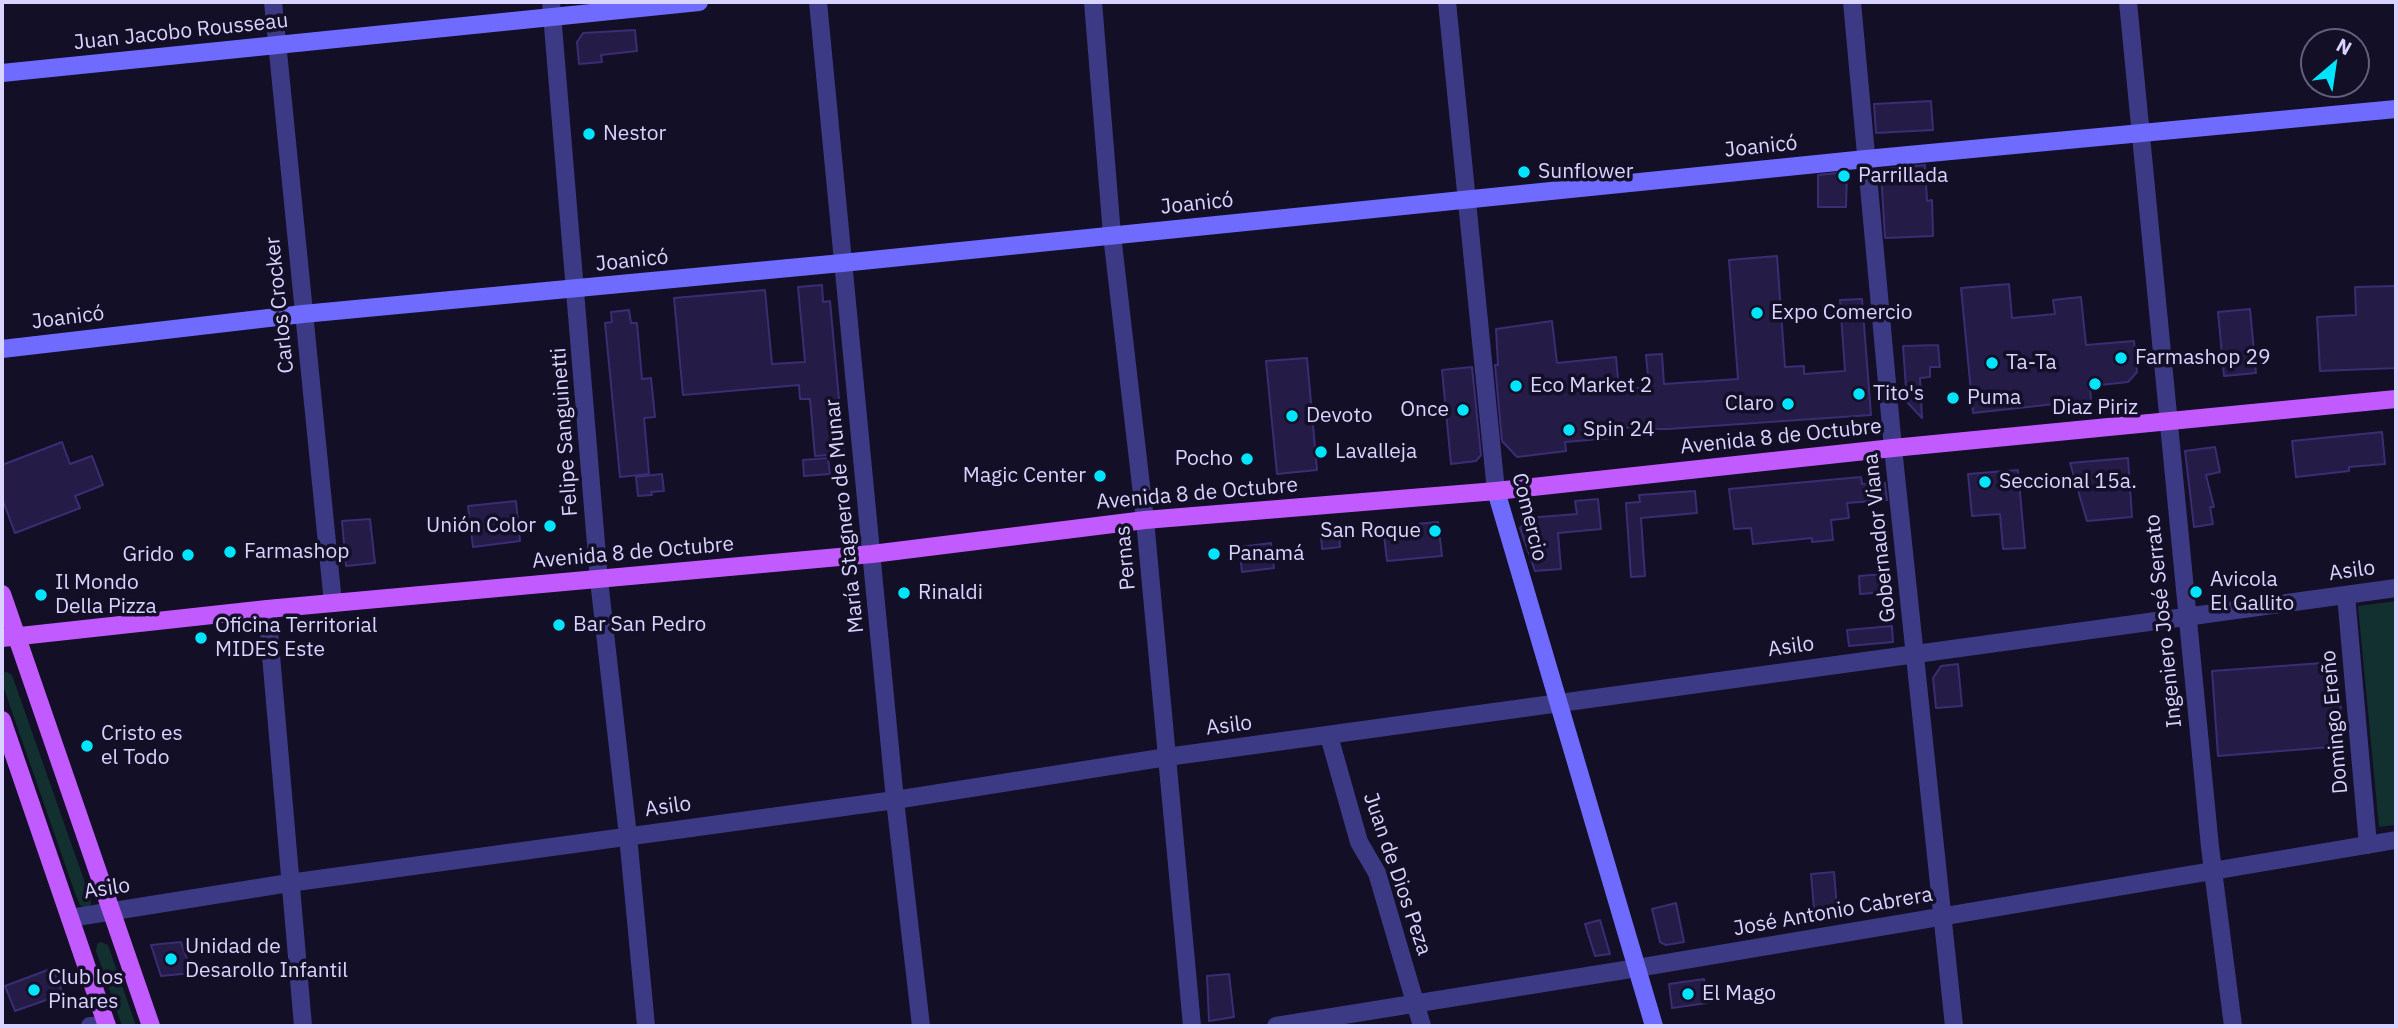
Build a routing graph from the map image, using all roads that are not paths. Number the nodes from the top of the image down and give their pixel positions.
1 (273, 2) edge
2 (699, 2) edge
3 (818, 2) edge
4 (1093, 2) edge
5 (1447, 2) edge
6 (1852, 2) edge
7 (2128, 2) edge
8 (552, 9) edge
9 (277, 46) junction
10 (2, 73) edge
11 (2396, 109) edge
12 (2139, 132) junction
13 (1866, 159) junction
14 (1467, 200) junction
15 (1112, 235) junction
16 (842, 263) junction
17 (577, 289) junction
18 (303, 314) junction
19 (2, 349) edge
20 (2396, 399) edge
21 (2167, 421) junction
22 (1893, 448) junction
23 (1496, 491) junction
24 (1145, 520) junction
25 (872, 554) junction
26 (599, 580) junction
27 (2396, 588) edge
28 (2, 594) edge
29 (2346, 595) junction
30 (334, 603) junction
31 (267, 609) junction
32 (2186, 616) junction
33 (9, 637) edge
34 (1914, 652) junction
35 (1558, 704) junction
36 (2, 720) edge
37 (1329, 736) junction
38 (1167, 757) junction
39 (895, 800) junction
40 (628, 836) junction
41 (2396, 840) edge
42 (2368, 845) junction
43 (2212, 870) junction
44 (289, 883) junction
45 (111, 912) junction
46 (1942, 917) junction
47 (70, 918) junction
48 (1637, 968) junction
49 (1415, 1003) junction
50 (101, 1026) edge
51 (151, 1026) edge
52 (303, 1026) edge
53 (646, 1026) edge
54 (921, 1026) edge
55 (1192, 1026) edge
56 (1276, 1026) edge
57 (1422, 1026) edge
58 (1654, 1026) edge
59 (1954, 1026) edge
60 (2233, 1026) edge

1 - 9 street, Carlos Crocker
2 - 8 street, Juan Jacobo Rousseau
3 - 16 street, María Stagnero de Munar
4 - 15 street, Pernas
5 - 14 street, Comercio
6 - 13 street, Gobernador Viana
7 - 12 street, Ingeniero José Serrato
8 - 9 street, Juan Jacobo Rousseau
8 - 17 street, Felipe Sanguinetti
9 - 10 street, Juan Jacobo Rousseau
9 - 18 street, Carlos Crocker
11 - 12 street, Joanicó
12 - 13 street, Joanicó
12 - 21 street, Ingeniero José Serrato
13 - 14 street, Joanicó
13 - 22 street, Gobernador Viana
14 - 15 street, Joanicó
14 - 23 street, Comercio
15 - 16 street, Joanicó
15 - 24 street, Pernas
16 - 17 street, Joanicó
16 - 25 street, María Stagnero de Munar
17 - 18 street, Joanicó
17 - 26 street, Felipe Sanguinetti
18 - 19 street, Joanicó
18 - 30 street, Carlos Crocker
20 - 21 main road, Avenida 8 de Octubre
21 - 22 main road, Avenida 8 de Octubre
21 - 32 street, Ingeniero José Serrato
22 - 23 main road, Avenida 8 de Octubre
22 - 34 street, Gobernador Viana
23 - 24 main road, Avenida 8 de Octubre
23 - 35 street, Comercio
24 - 25 main road, Avenida 8 de Octubre
24 - 38 street, Pernas
25 - 26 main road, Avenida 8 de Octubre
25 - 39 street, María Stagnero de Munar
26 - 30 main road, Avenida 8 de Octubre
26 - 40 street, Felipe Sanguinetti
27 - 29 street, Asilo
28 - 33 main road
29 - 32 street, Asilo
29 - 42 street, Domingo Ereño
30 - 31 main road, Avenida 8 de Octubre
31 - 33 main road, Avenida 8 de Octubre
31 - 44 street
32 - 34 street, Asilo
32 - 43 street, Ingeniero José Serrato
33 - 45 main road
34 - 35 street, Asilo
34 - 46 street, Gobernador Viana
35 - 37 street, Asilo
35 - 48 street, Comercio
36 - 47 main road
37 - 38 street, Asilo
37 - 49 street, Juan de Dios Peza
38 - 39 street, Asilo
38 - 55 street, Pernas
39 - 40 street, Asilo
39 - 54 street, María Stagnero de Munar
40 - 44 street, Asilo
40 - 53 street, Felipe Sanguinetti
41 - 42 street, José Antonio Cabrera
42 - 43 street, José Antonio Cabrera
43 - 46 street, José Antonio Cabrera
43 - 60 street, Ingeniero José Serrato
44 - 45 street, Asilo
44 - 52 street
45 - 47 street, Asilo
45 - 51 main road
46 - 48 street, José Antonio Cabrera
46 - 59 street, Gobernador Viana
47 - 50 main road
48 - 49 street, José Antonio Cabrera
48 - 58 street, Comercio
49 - 56 street, José Antonio Cabrera
49 - 57 street, Juan de Dios Peza

